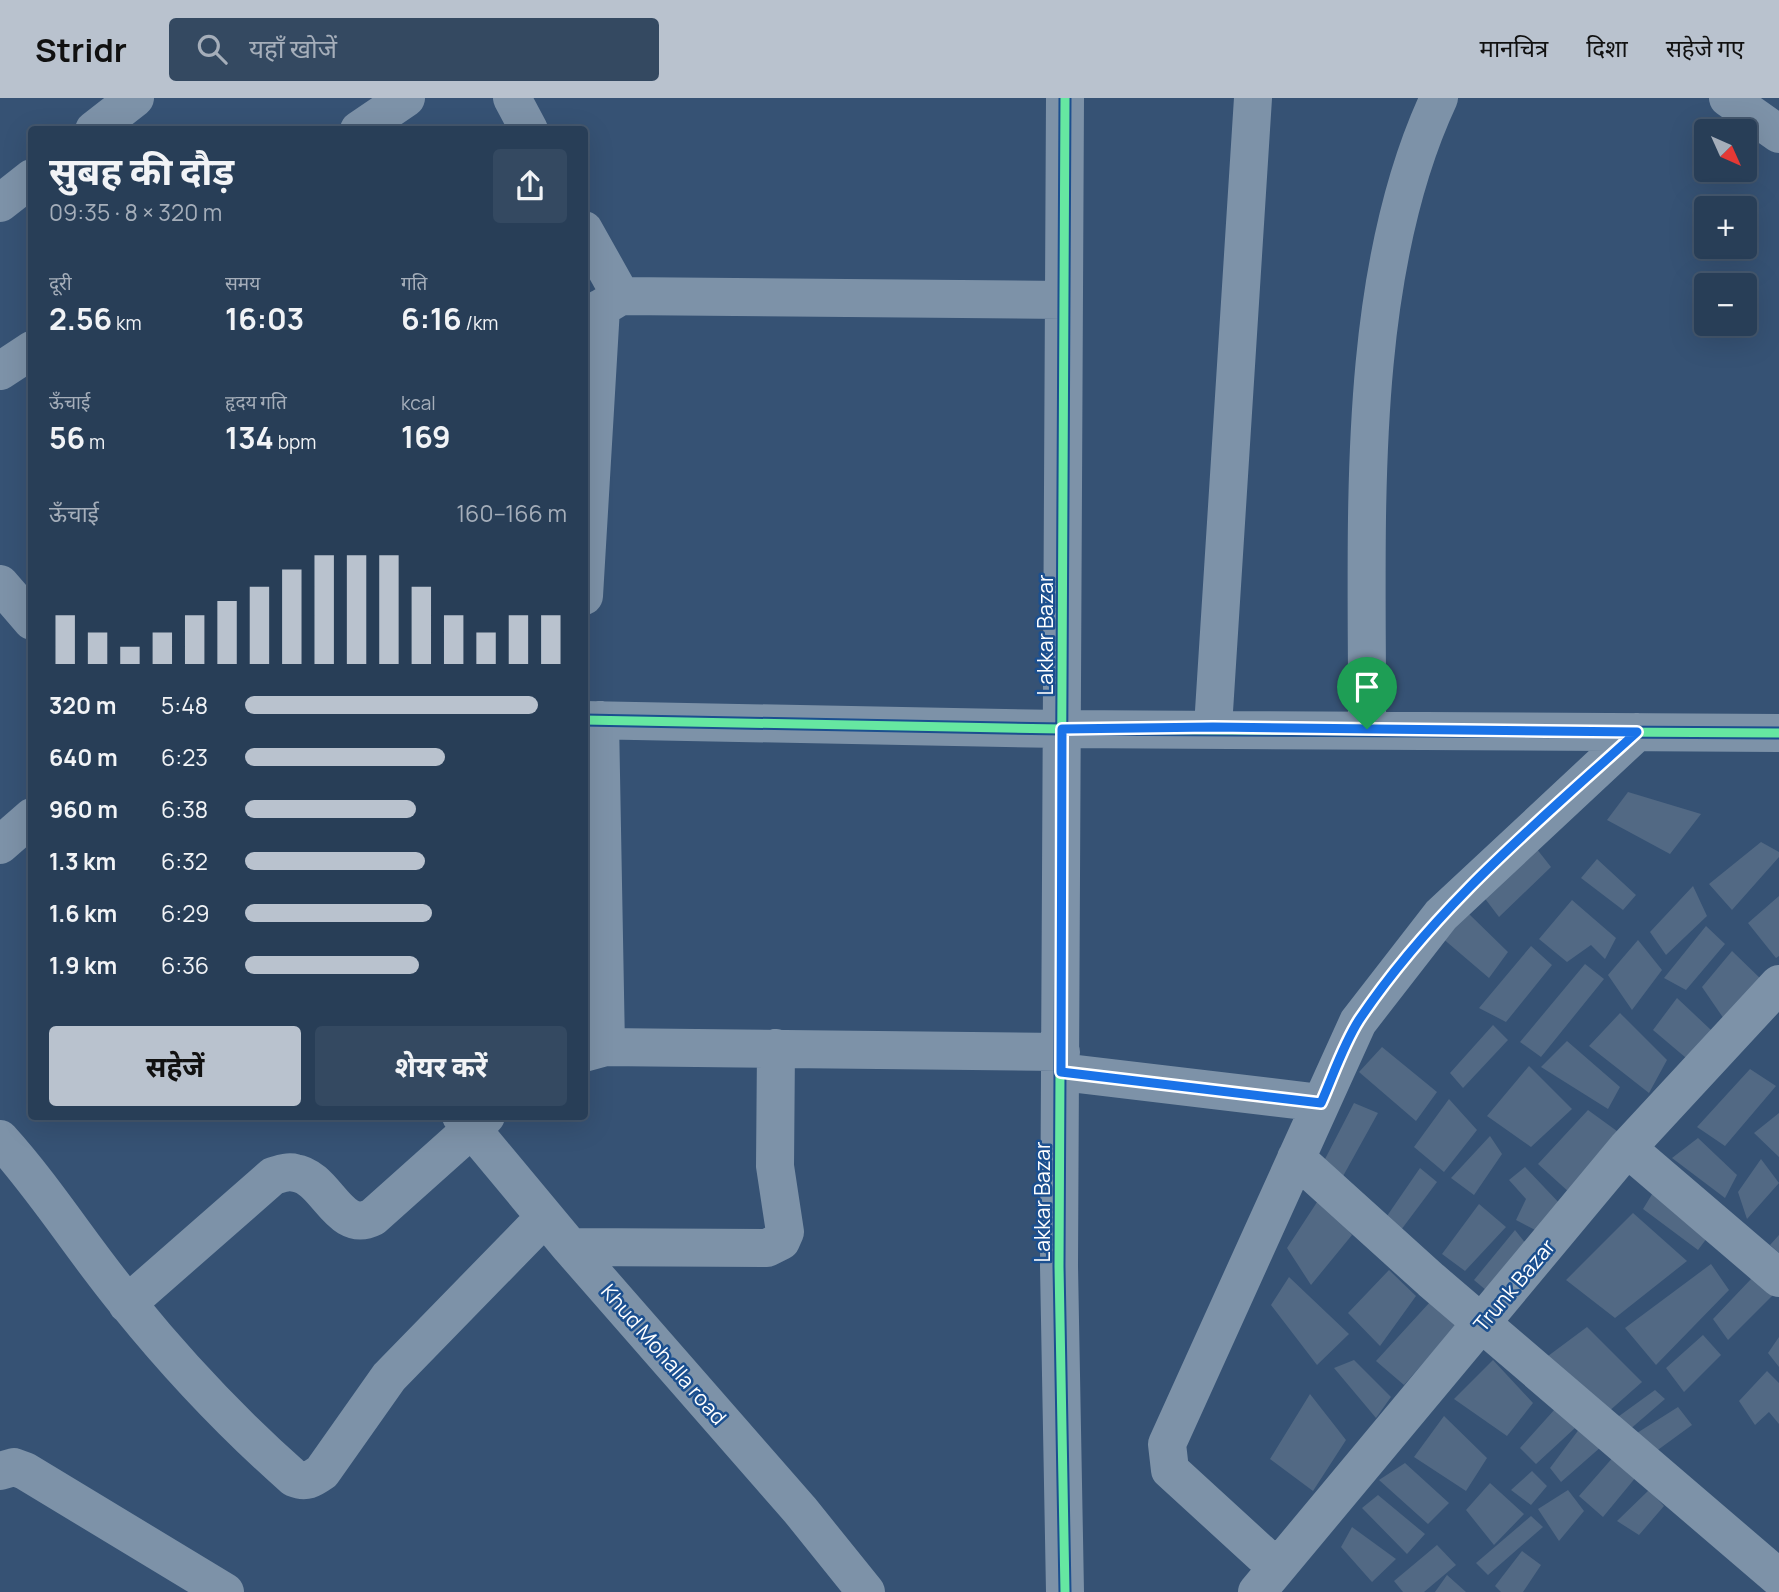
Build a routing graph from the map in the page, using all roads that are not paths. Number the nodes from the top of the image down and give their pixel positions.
1 (135, 98) edge
2 (406, 98) edge
3 (512, 98) edge
4 (1065, 98) edge
5 (1253, 98) edge
6 (1439, 98) edge
7 (1728, 98) edge
8 (99, 126) edge
9 (365, 126) edge
10 (527, 126) edge
11 (1779, 134) edge
12 (28, 181) edge
13 (0, 203) edge
14 (588, 247) edge
15 (1065, 299) junction
16 (602, 307) edge
17 (588, 532) edge
18 (0, 584) edge
19 (28, 616) edge
20 (592, 720) edge
21 (1213, 727) junction
22 (1062, 729) junction
23 (1367, 729) junction
24 (1637, 732) junction
25 (1779, 733) edge
26 (28, 820) edge
27 (0, 845) edge
28 (1779, 984) edge
29 (776, 1048) junction
30 (595, 1050) edge
31 (1061, 1062) junction
32 (1321, 1103) junction
33 (473, 1120) edge
34 (0, 1139) edge
35 (1627, 1148) junction
36 (1296, 1158) junction
37 (545, 1217) junction
38 (570, 1247) junction
39 (1779, 1279) edge
40 (127, 1304) junction
41 (1483, 1323) junction
42 (0, 1471) edge
43 (1779, 1579) edge
44 (1265, 1585) edge
45 (203, 1586) edge
46 (866, 1592) edge
47 (1065, 1592) edge
48 (1763, 1592) edge

1 - 8 street
2 - 9 street
3 - 10 street
4 - 15 street, Lakkar Bazar
5 - 21 street
6 - 23 street
7 - 11 street
12 - 13 street
14 - 16 street
15 - 16 street
15 - 22 street, Lakkar Bazar
16 - 17 street
18 - 19 street
20 - 22 street
20 - 30 street
21 - 22 street
21 - 23 street
22 - 31 street, Lakkar Bazar
23 - 24 street
24 - 25 street
24 - 32 street
26 - 27 street
28 - 35 street, Trunk Bazar
29 - 30 street
29 - 31 street
29 - 38 street
31 - 32 street
31 - 47 street, Lakkar Bazar
32 - 36 street
33 - 37 street, Khud Mohalla road
33 - 40 street
34 - 40 street
35 - 39 street
35 - 41 street, Trunk Bazar
36 - 41 street
36 - 44 street
37 - 38 street, Khud Mohalla road
37 - 40 street
38 - 46 street, Khud Mohalla road
41 - 43 street
41 - 44 street, Trunk Bazar
42 - 45 street
43 - 48 street

